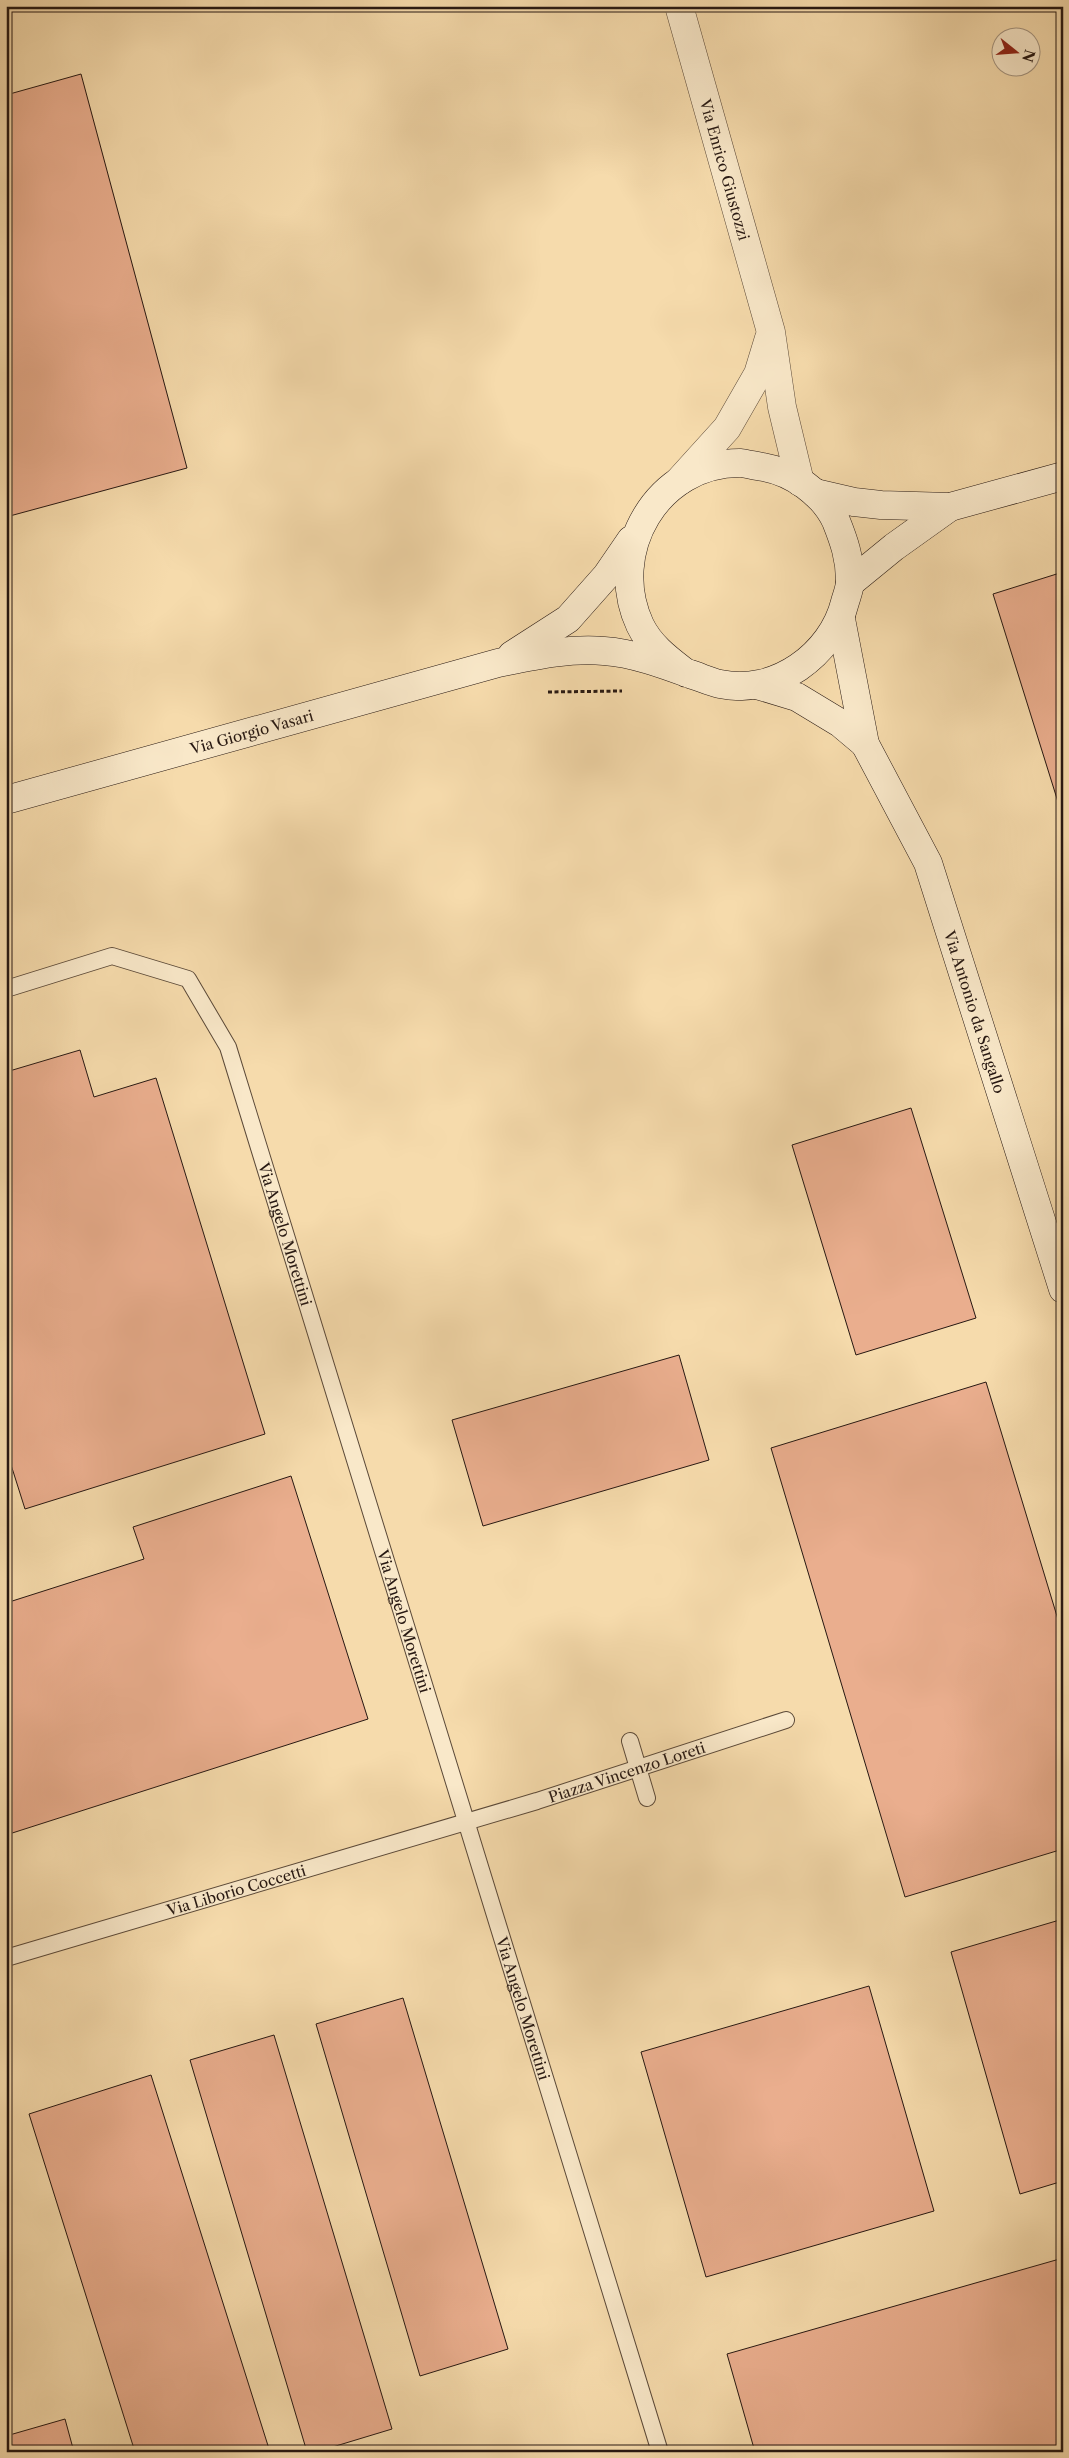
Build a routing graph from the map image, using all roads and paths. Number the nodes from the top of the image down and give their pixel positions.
1 (679, 6) edge
2 (771, 332) junction
3 (1063, 476) edge
4 (679, 481) junction
5 (808, 487) junction
6 (950, 507) junction
7 (638, 531) junction
8 (850, 583) junction
9 (841, 619) junction
10 (498, 664) junction
11 (686, 672) junction
12 (757, 684) junction
13 (865, 744) junction
14 (6, 800) edge
15 (6, 989) edge
16 (1063, 1289) edge
17 (786, 1720) dead end
18 (630, 1741) dead end
19 (637, 1767) junction
20 (647, 1798) dead end
21 (466, 1821) junction
22 (6, 1958) edge
23 (660, 2452) edge

1 - 2 main road, Via Enrico Giustozzi
2 - 4 main road
2 - 5 main road, Via Enrico Giustozzi
3 - 6 main road, Via Antonio da Sangallo
4 - 5 main road, Via Antonio da Sangallo
4 - 7 main road, Via Antonio da Sangallo
5 - 6 main road, Via Antonio da Sangallo
5 - 8 main road, Via Antonio da Sangallo
6 - 8 main road, Via Antonio da Sangallo
7 - 10 main road, Via Giorgio Vasari
7 - 11 main road, Via Antonio da Sangallo
8 - 9 main road, Via Antonio da Sangallo
9 - 12 main road, Via Antonio da Sangallo
9 - 13 main road, Via Antonio da Sangallo
10 - 11 main road, Via Giorgio Vasari
10 - 14 main road, Via Giorgio Vasari
11 - 12 main road, Via Antonio da Sangallo
12 - 13 main road, Via Antonio da Sangallo
13 - 16 main road, Via Antonio da Sangallo
15 - 21 lane, Via Angelo Morettini
17 - 19 lane, Piazza Vincenzo Loreti
18 - 19 lane
19 - 20 lane
19 - 21 lane, Piazza Vincenzo Loreti
21 - 22 lane, Via Liborio Coccetti
21 - 23 lane, Via Angelo Morettini

